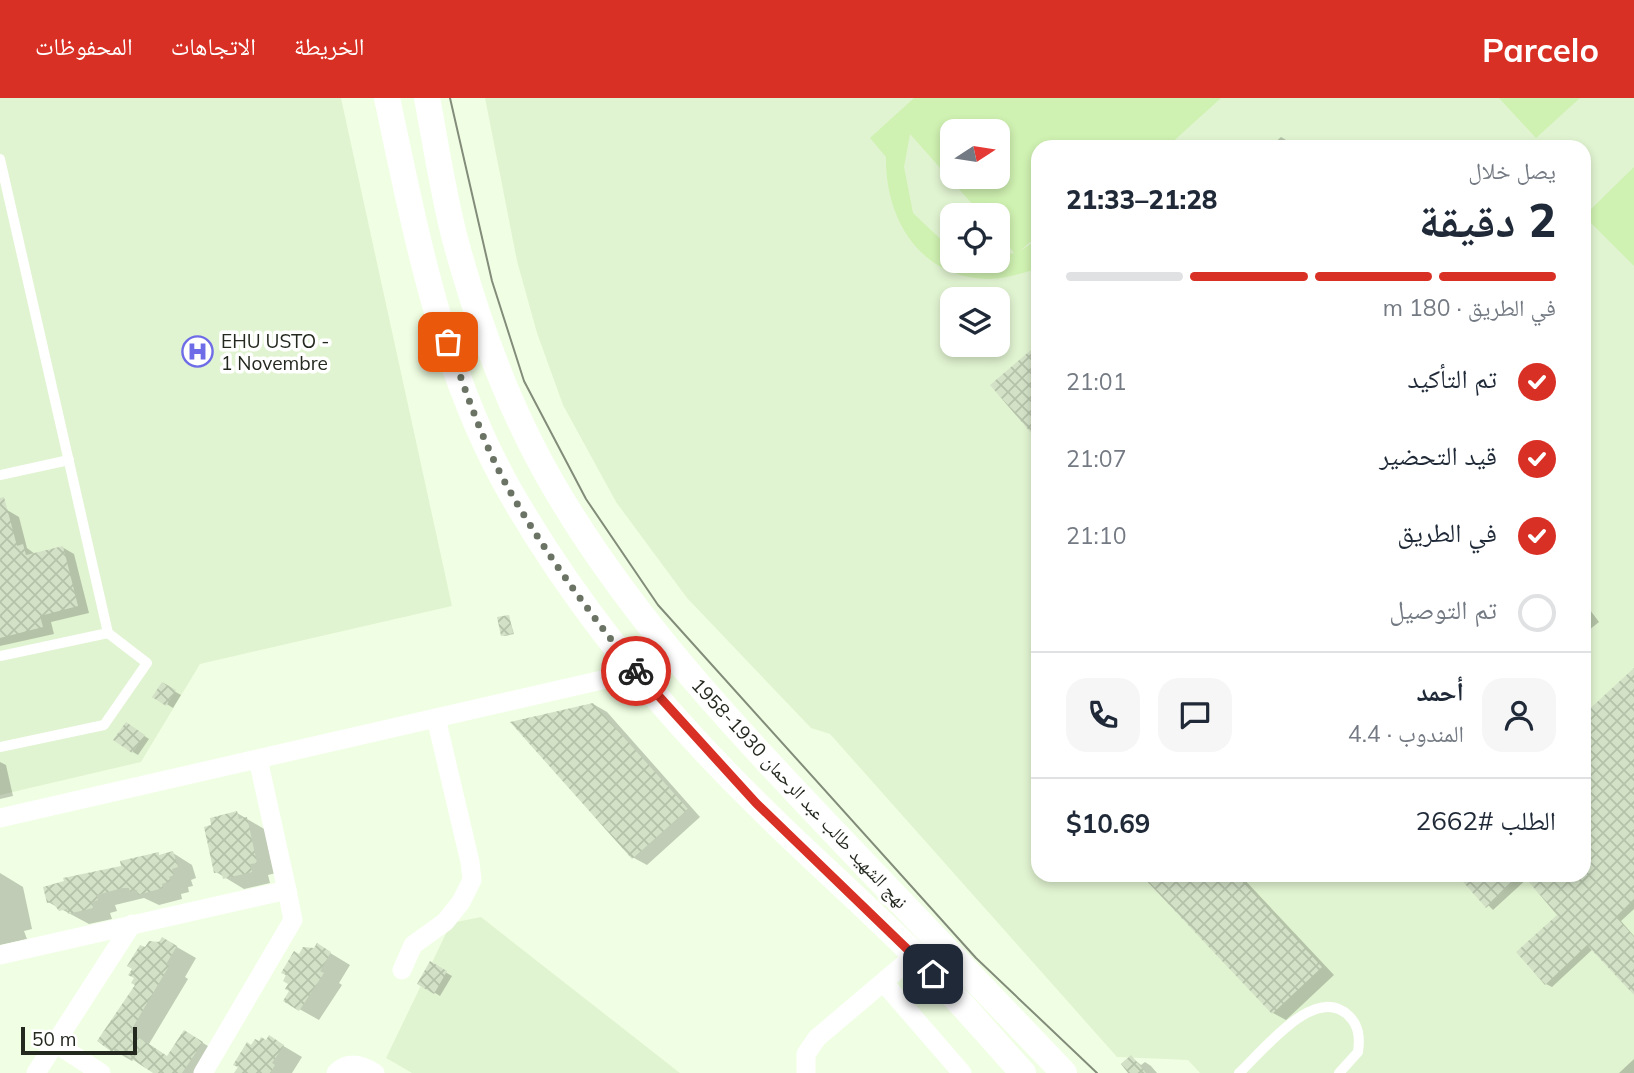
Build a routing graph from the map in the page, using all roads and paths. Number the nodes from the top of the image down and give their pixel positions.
1 (387, 98) edge
2 (427, 98) edge
3 (0, 159) edge
4 (69, 460) junction
5 (0, 475) edge
6 (108, 633) junction
7 (0, 656) edge
8 (636, 672) junction
9 (436, 718) junction
10 (0, 747) edge
11 (258, 759) junction
12 (0, 818) edge
13 (287, 890) junction
14 (132, 924) junction
15 (915, 954) junction
16 (0, 955) edge
17 (402, 970) dead end
18 (884, 983) junction
19 (55, 1043) junction
20 (36, 1073) edge
21 (101, 1073) edge
22 (203, 1073) edge
23 (337, 1073) edge
24 (375, 1073) edge
25 (806, 1073) edge
26 (962, 1073) edge
27 (1023, 1073) edge
28 (1064, 1073) edge
29 (1238, 1073) edge
30 (1339, 1073) edge

1 - 8 main road, نهج الشهيد طالب عبد الرحمان 1930-1958
2 - 28 main road, نهج الشهيد طالب عبد الرحمان 1930-1958
3 - 4 lane
4 - 5 lane
4 - 6 lane
6 - 7 lane
6 - 10 lane
8 - 9 street
8 - 15 main road, نهج الشهيد طالب عبد الرحمان 1930-1958
9 - 11 street
9 - 17 street
11 - 12 street
11 - 13 street
13 - 14 street
13 - 22 street
14 - 16 street
14 - 19 street
15 - 18 street
15 - 27 main road, نهج الشهيد طالب عبد الرحمان 1930-1958
18 - 25 street
18 - 26 street
19 - 20 street
19 - 21 street
23 - 24 street
29 - 30 lane

